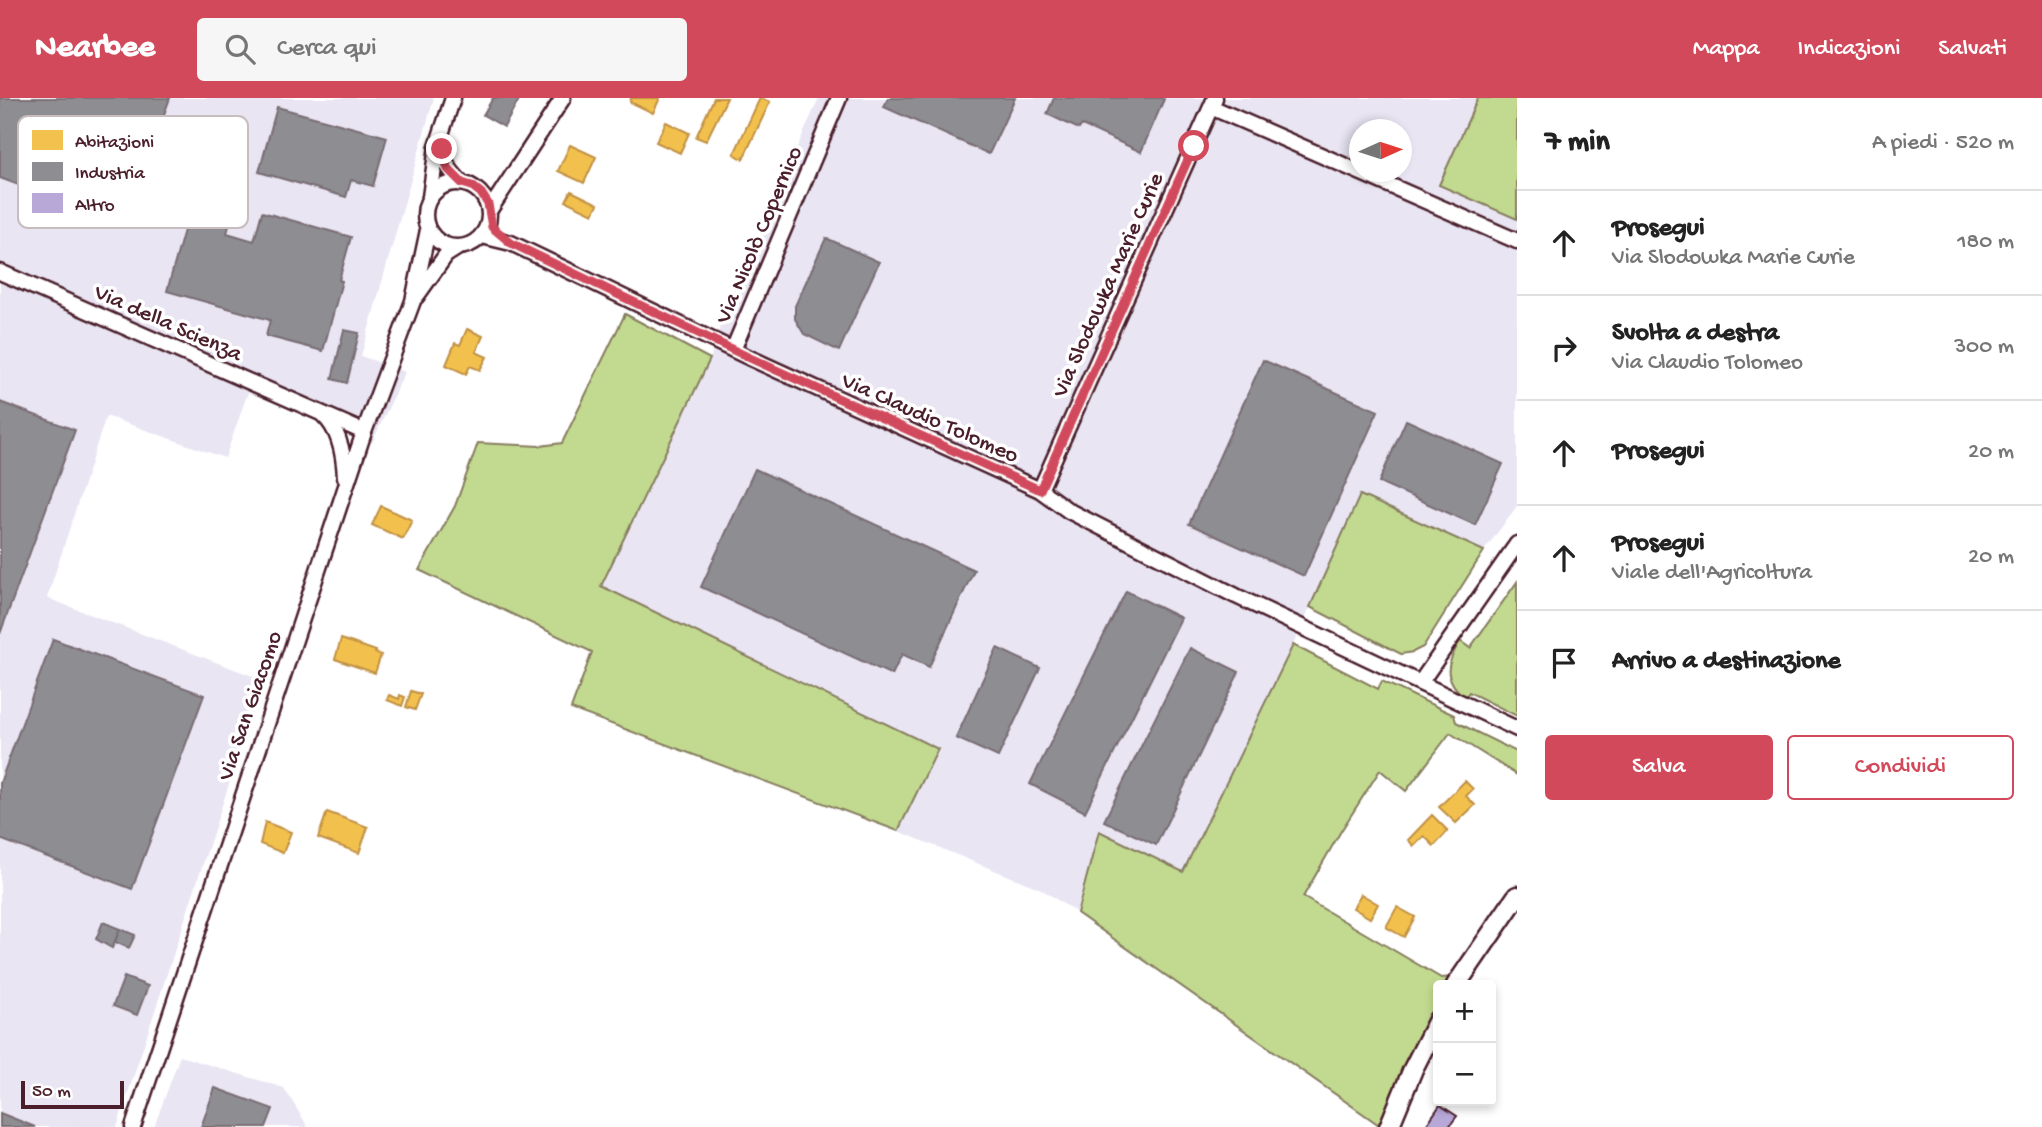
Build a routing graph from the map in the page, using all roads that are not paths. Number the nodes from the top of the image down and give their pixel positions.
1 (453, 98) edge
2 (563, 98) edge
3 (839, 98) edge
4 (1213, 103) edge
5 (442, 129) junction
6 (509, 181) junction
7 (462, 183) junction
8 (476, 189) junction
9 (430, 197) junction
10 (489, 214) junction
11 (428, 230) junction
12 (482, 236) junction
13 (1517, 241) edge
14 (511, 243) junction
15 (457, 248) junction
16 (0, 272) edge
17 (413, 300) junction
18 (733, 350) junction
19 (319, 412) junction
20 (364, 432) junction
21 (345, 488) junction
22 (1040, 490) junction
23 (1517, 544) edge
24 (1420, 683) junction
25 (1517, 729) edge
26 (1517, 896) edge
27 (1459, 980) edge
28 (1433, 1030) edge
29 (133, 1127) edge
30 (1389, 1127) edge

1 - 5 street
2 - 6 street
3 - 18 street, Via Nicolò Copernico
4 - 13 street
4 - 22 street, Via Slodowka Marie Curie
5 - 7 street
5 - 9 street
6 - 8 street
6 - 10 street
7 - 8 street
7 - 9 street
8 - 10 street
9 - 11 street
10 - 12 street
10 - 14 street, Via Claudio Tolomeo
11 - 15 street
11 - 17 street, Via San Giacomo
12 - 14 street, Via Claudio Tolomeo
12 - 15 street
14 - 18 street, Via Claudio Tolomeo
15 - 17 street, Via San Giacomo
16 - 19 street, Via della Scienza
17 - 20 street, Via San Giacomo
18 - 22 street, Via Claudio Tolomeo
19 - 20 street, Via della Scienza
19 - 21 street
20 - 21 street, Via San Giacomo
21 - 29 street, Via San Giacomo
22 - 24 street, Via Claudio Tolomeo
23 - 24 street
24 - 25 street, Via Claudio Tolomeo
26 - 27 main road
28 - 30 main road

